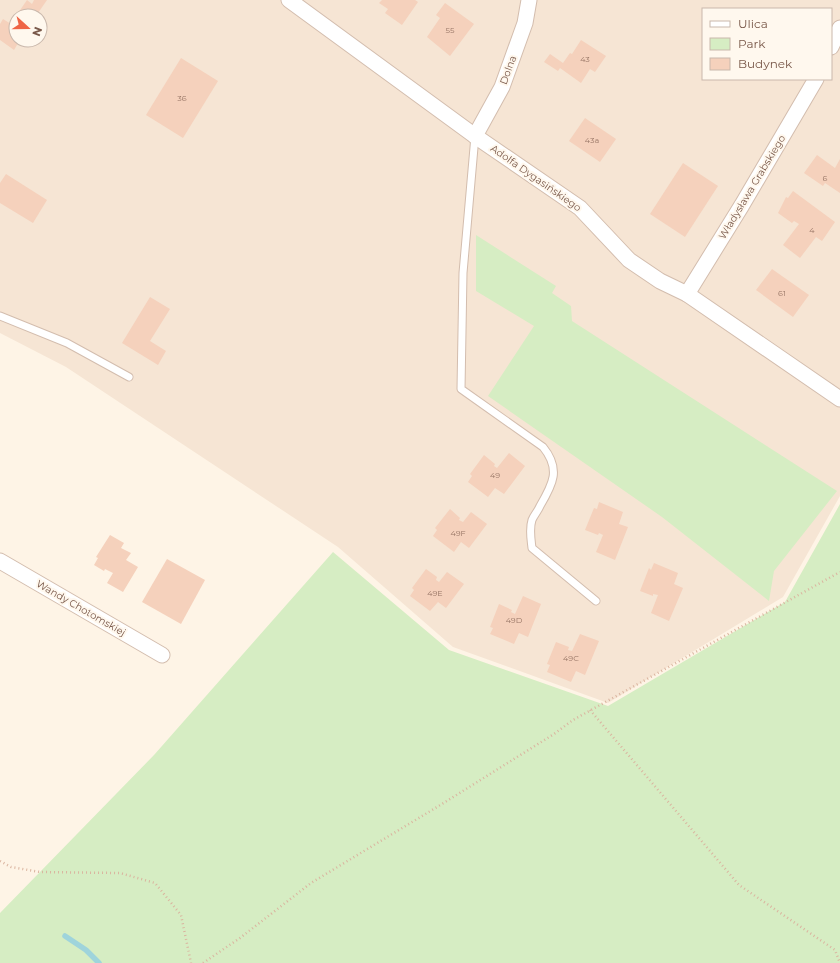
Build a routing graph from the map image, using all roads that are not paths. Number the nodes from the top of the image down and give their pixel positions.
1 (289, 0) edge
2 (529, 0) edge
3 (840, 28) edge
4 (832, 45) edge
5 (815, 80) edge
6 (475, 136) junction
7 (688, 294) junction
8 (0, 316) edge
9 (129, 377) dead end
10 (840, 399) edge
11 (0, 561) edge
12 (596, 601) dead end
13 (162, 654) dead end

1 - 6 street, Adolfa Dygasińskiego
2 - 6 street, Dolna
3 - 4 street
5 - 7 street, Władysława Grabskiego
6 - 7 street, Adolfa Dygasińskiego
6 - 12 lane
7 - 10 street, Adolfa Dygasińskiego
8 - 9 lane
11 - 13 street, Wandy Chotomskiej

